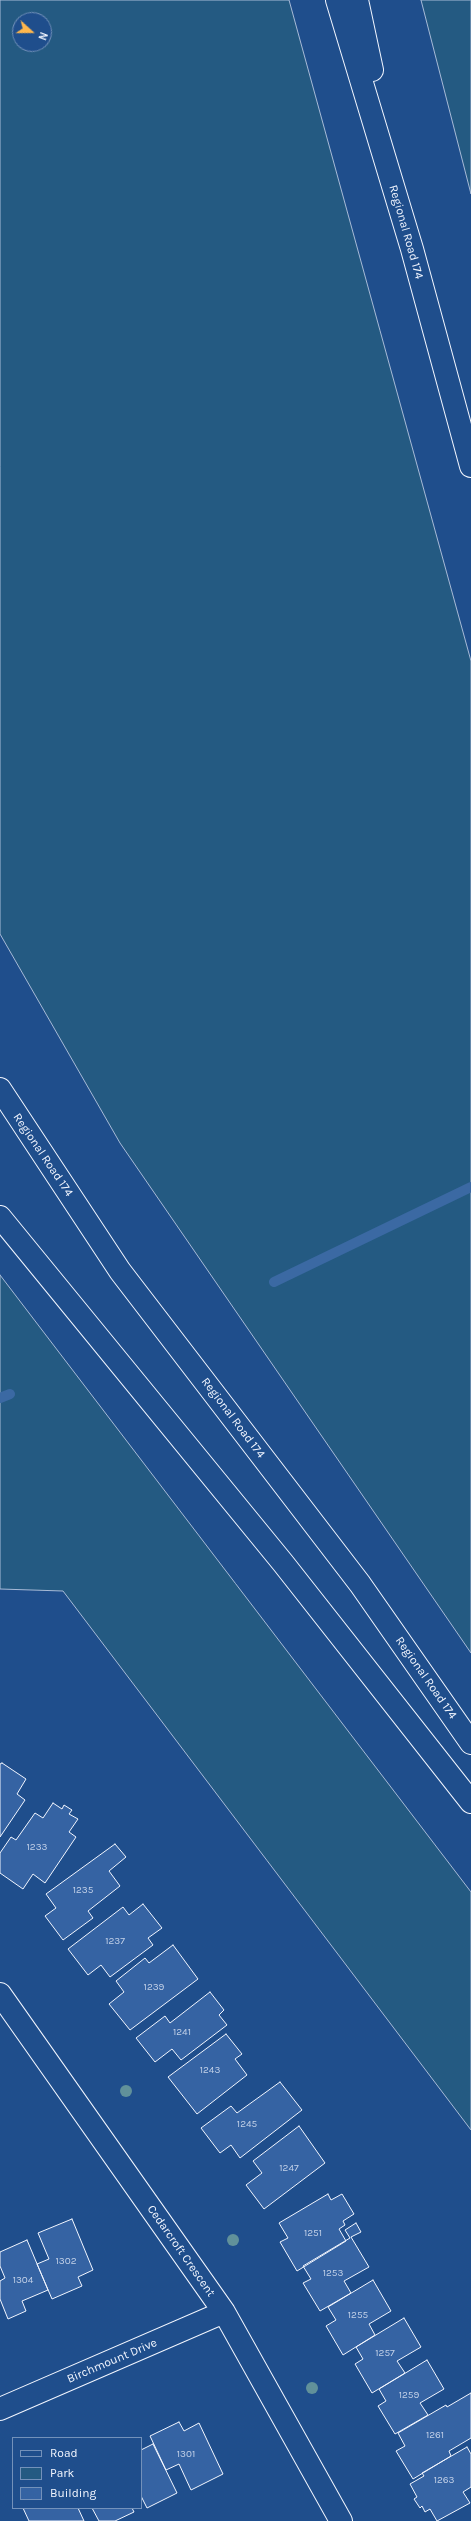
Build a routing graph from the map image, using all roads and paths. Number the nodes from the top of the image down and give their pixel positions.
1 (337, 0) edge
2 (357, 0) edge
3 (412, 249) junction
4 (471, 466) edge
5 (0, 1089) edge
6 (0, 1217) edge
7 (471, 1743) edge
8 (471, 1802) edge
9 (0, 1994) edge
10 (224, 2312) junction
11 (0, 2409) edge
12 (341, 2521) edge

1 - 3 main road, Regional Road 174
2 - 3 main road
3 - 4 main road, Regional Road 174
5 - 7 main road, Regional Road 174
6 - 8 main road
9 - 10 main road, Cedarcroft Crescent
10 - 11 main road, Birchmount Drive
10 - 12 main road, Cedarcroft Crescent

